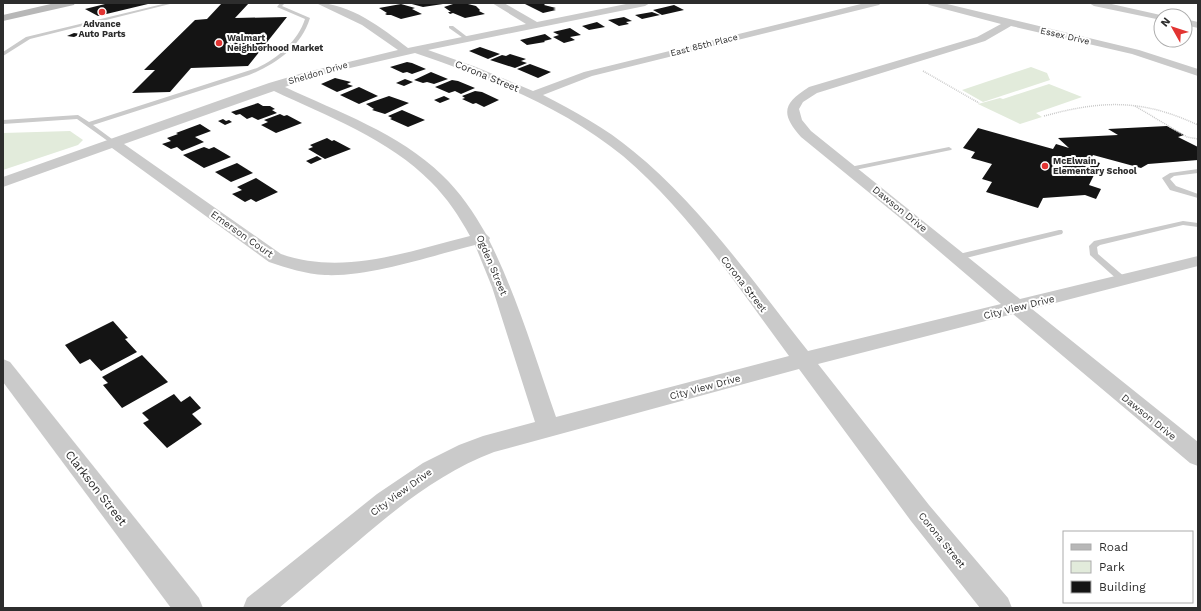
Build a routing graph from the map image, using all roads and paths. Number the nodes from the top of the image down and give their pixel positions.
1 (70, 3) edge
2 (172, 3) edge
3 (283, 3) edge
4 (320, 3) edge
5 (497, 3) edge
6 (644, 3) edge
7 (876, 3) edge
8 (932, 3) edge
9 (1094, 3) edge
10 (1153, 15) edge
11 (3, 18) edge
12 (1010, 23) junction
13 (535, 26) junction
14 (451, 27) dead end
15 (468, 39) junction
16 (20, 43) junction
17 (8, 44) dead end
18 (411, 51) junction
19 (3, 54) edge
20 (907, 62) junction
21 (1198, 73) edge
22 (273, 86) junction
23 (533, 95) junction
24 (979, 103) dead end
25 (1133, 104) junction
26 (1044, 116) dead end
27 (3, 122) edge
28 (88, 124) junction
29 (1198, 125) edge
30 (1198, 140) edge
31 (114, 143) junction
32 (949, 149) dead end
33 (850, 169) junction
34 (1198, 171) edge
35 (3, 182) edge
36 (1198, 196) edge
37 (1198, 225) edge
38 (1058, 232) dead end
39 (482, 238) junction
40 (958, 257) junction
41 (1198, 261) edge
42 (1123, 280) junction
43 (1018, 307) junction
44 (804, 360) junction
45 (3, 367) edge
46 (548, 428) junction
47 (1198, 456) edge
48 (189, 608) edge
49 (257, 608) edge
50 (998, 608) edge

1 - 11 main road
2 - 16 lane
3 - 28 lane
4 - 18 street, Corona Street
5 - 13 street
6 - 13 street, Sheldon Drive
7 - 23 street, East 85th Place
8 - 12 street, Essex Drive
9 - 10 street
12 - 20 street, Dawson Drive
12 - 21 street, Essex Drive
13 - 15 street, Sheldon Drive
14 - 15 lane
15 - 18 street, Sheldon Drive
16 - 17 lane
16 - 19 lane
18 - 22 street, Sheldon Drive
18 - 23 street, Corona Street
20 - 24 path
20 - 33 street, Dawson Drive
22 - 31 street, Sheldon Drive
22 - 39 street, Ogden Street
23 - 44 street, Corona Street
25 - 26 path
25 - 29 path
25 - 30 path
27 - 28 lane
28 - 31 lane
31 - 35 street, Sheldon Drive
31 - 39 street, Emerson Court
32 - 33 lane
33 - 40 street, Dawson Drive
34 - 36 lane
37 - 42 lane
38 - 40 lane
39 - 46 street, Ogden Street
40 - 43 street, Dawson Drive
41 - 42 street, City View Drive
42 - 43 street, City View Drive
43 - 44 street, City View Drive
43 - 47 street, Dawson Drive
44 - 46 street, City View Drive
44 - 50 street, Corona Street
45 - 48 street, Clarkson Street
46 - 49 street, City View Drive

